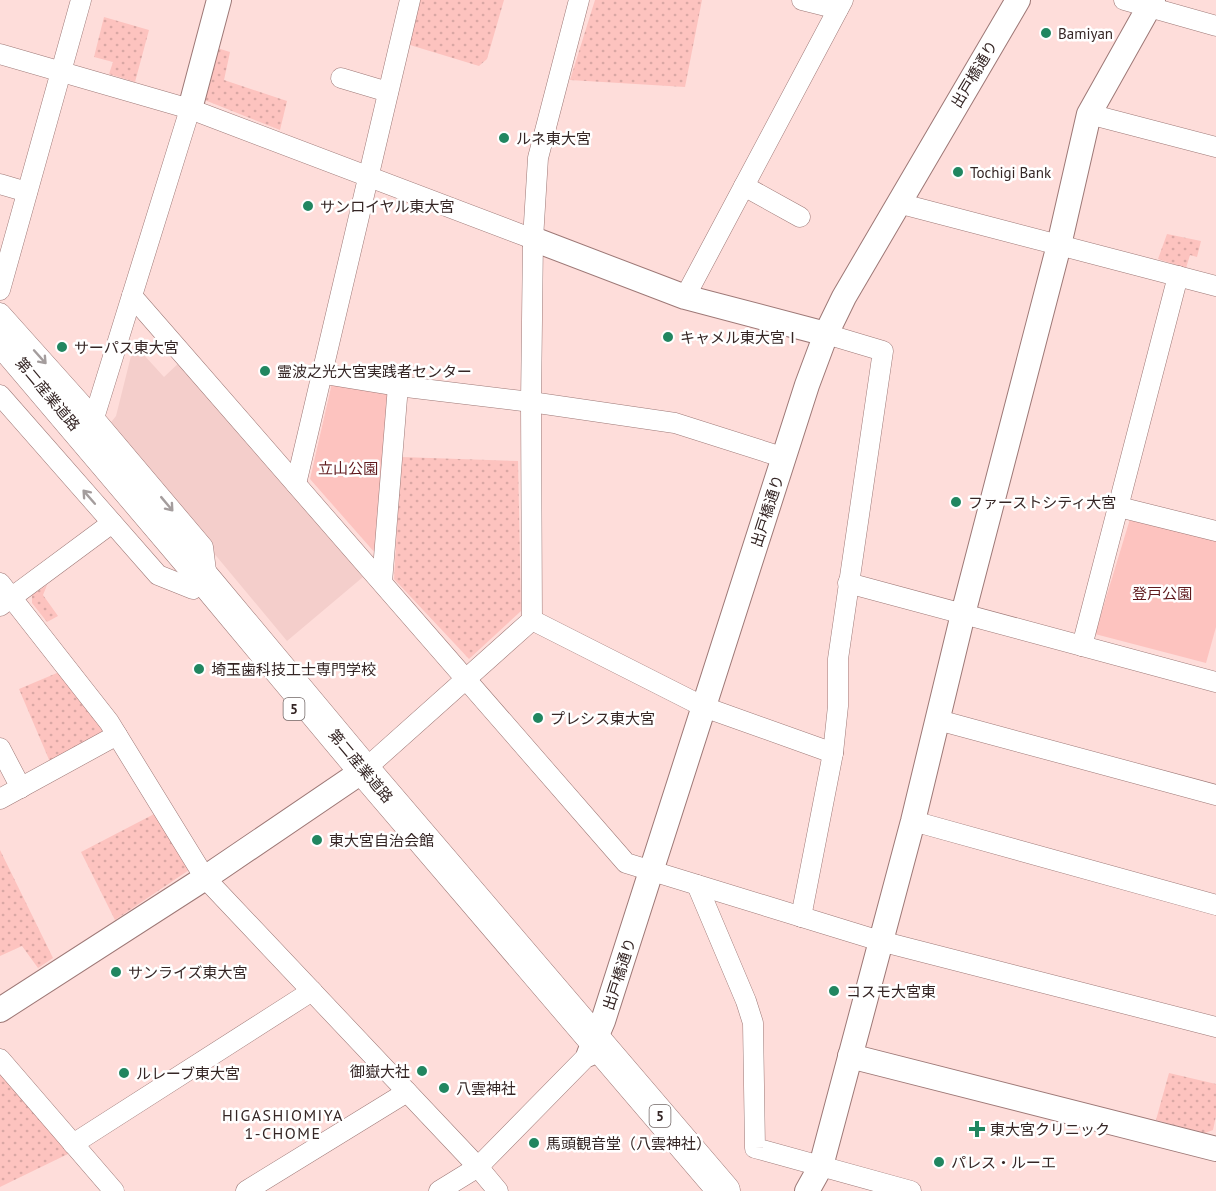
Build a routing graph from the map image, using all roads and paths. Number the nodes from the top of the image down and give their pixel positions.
1 (81, 0) edge
2 (219, 0) edge
3 (410, 0) edge
4 (579, 0) edge
5 (802, 0) edge
6 (1018, 0) edge
7 (1124, 0) edge
8 (1151, 4) edge
9 (840, 5) edge
10 (1216, 26) edge
11 (0, 54) edge
12 (60, 72) junction
13 (341, 78) dead end
14 (388, 92) junction
15 (190, 109) junction
16 (1089, 114) junction
17 (1216, 147) edge
18 (368, 176) junction
19 (0, 184) edge
20 (744, 186) junction
21 (27, 192) junction
22 (898, 203) junction
23 (800, 217) dead end
24 (534, 238) junction
25 (1059, 245) junction
26 (1178, 276) junction
27 (1216, 286) edge
28 (0, 290) edge
29 (132, 296) junction
30 (685, 297) junction
31 (0, 313) edge
32 (826, 334) junction
33 (0, 338) edge
34 (0, 362) edge
35 (324, 374) junction
36 (398, 386) junction
37 (0, 395) edge
38 (531, 402) junction
39 (94, 418) junction
40 (784, 458) junction
41 (297, 484) junction
42 (1119, 507) junction
43 (112, 523) junction
44 (1216, 531) edge
45 (382, 582) junction
46 (848, 583) junction
47 (200, 586) junction
48 (4, 595) edge
49 (963, 614) junction
50 (532, 620) junction
51 (1082, 646) junction
52 (466, 678) junction
53 (1216, 682) edge
54 (704, 707) junction
55 (938, 720) junction
56 (117, 735) junction
57 (0, 748) edge
58 (833, 753) junction
59 (358, 775) junction
60 (21, 788) junction
61 (1216, 795) edge
62 (0, 799) edge
63 (913, 821) junction
64 (652, 871) junction
65 (205, 878) junction
66 (697, 885) junction
67 (1216, 905) edge
68 (801, 916) junction
69 (880, 941) junction
70 (312, 991) junction
71 (0, 1010) edge
72 (1216, 1027) edge
73 (592, 1047) junction
74 (850, 1056) junction
75 (0, 1059) edge
76 (407, 1092) junction
77 (73, 1144) junction
78 (1216, 1149) edge
79 (821, 1166) junction
80 (478, 1167) junction
81 (114, 1191) edge
82 (246, 1191) edge
83 (439, 1191) edge
84 (498, 1191) edge
85 (704, 1191) edge
86 (724, 1191) edge
87 (807, 1191) edge
88 (911, 1191) edge

1 - 12 street
2 - 15 street
3 - 14 street
4 - 24 street
5 - 9 street
6 - 22 street, 出戸橋通り
7 - 8 street
8 - 10 street
8 - 16 street
9 - 20 street
11 - 12 street
12 - 15 street
12 - 21 street
13 - 14 street
14 - 18 street
15 - 18 street
15 - 29 street
16 - 17 street
16 - 25 street
18 - 24 street
18 - 35 street
19 - 21 street
20 - 23 street
20 - 30 street
21 - 28 street
22 - 25 street
22 - 32 street, 出戸橋通り
24 - 30 street
24 - 38 street
25 - 26 street
25 - 49 street
26 - 27 street
26 - 42 street
29 - 39 street
29 - 41 street
30 - 32 street
31 -> 39 street
32 - 40 street, 出戸橋通り
32 - 46 street
33 - 47 main road, 第二産業道路 / 5
34 - 47 main road, 第二産業道路 / 5
35 - 36 street
35 - 41 street
36 - 38 street
36 - 45 street
43 -> 37 street
38 - 40 street
38 - 50 street
39 -> 47 street
40 - 54 street, 出戸橋通り
41 - 45 street
42 - 44 street
42 - 51 street
43 - 47 street
43 - 48 street
45 - 52 street
46 - 49 street
46 - 58 street
47 - 59 main road, 第二産業道路 / 5
48 - 56 street
49 - 51 street
49 - 55 street
50 - 52 street
50 - 54 street
51 - 53 street
52 - 59 street
52 - 64 street
54 - 58 street
54 - 64 street, 出戸橋通り
55 - 61 street
55 - 63 street
56 - 60 street
56 - 65 street
57 - 60 street
58 - 68 street
59 - 65 street
59 - 73 main road, 第二産業道路 / 5
60 - 62 street
63 - 67 street
63 - 69 street
64 - 66 street
64 - 73 street, 出戸橋通り
65 - 70 street
65 - 71 street
66 - 68 street
66 - 79 street
68 - 69 street
69 - 72 street
69 - 74 street
70 - 76 street
70 - 77 street
73 - 80 street
73 - 85 main road, 第二産業道路 / 5
73 - 86 main road, 第二産業道路 / 5
74 - 78 street
74 - 79 street
75 - 77 street
76 - 80 street
76 - 82 street
77 - 81 street
79 - 87 street
79 - 88 street
80 - 83 street
80 - 84 street

